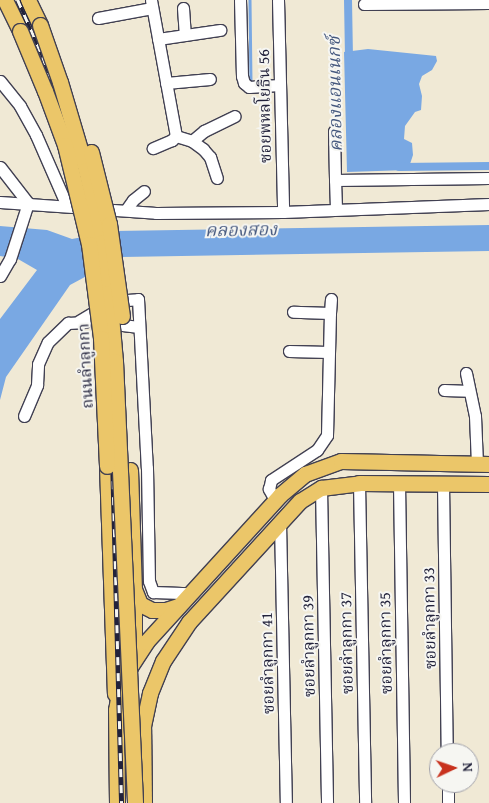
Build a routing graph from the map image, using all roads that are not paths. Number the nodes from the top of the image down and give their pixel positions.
1 (5, 0) edge
2 (28, 0) edge
3 (240, 0) edge
4 (278, 0) edge
5 (489, 3) edge
6 (151, 4) edge
7 (364, 4) dead end
8 (183, 8) dead end
9 (98, 18) dead end
10 (220, 30) dead end
11 (185, 35) junction
12 (158, 39) junction
13 (210, 79) dead end
14 (0, 81) edge
15 (60, 82) junction
16 (166, 84) junction
17 (279, 85) junction
18 (234, 116) dead end
19 (334, 131) dead end
20 (176, 136) junction
21 (192, 141) junction
22 (153, 148) dead end
23 (0, 168) edge
24 (217, 178) dead end
25 (489, 178) edge
26 (335, 180) junction
27 (144, 191) dead end
28 (0, 202) edge
29 (28, 204) junction
30 (489, 204) edge
31 (67, 206) junction
32 (336, 208) junction
33 (126, 210) junction
34 (283, 212) junction
35 (0, 276) edge
36 (331, 299) dead end
37 (293, 312) dead end
38 (330, 313) junction
39 (79, 321) junction
40 (139, 327) junction
41 (289, 351) dead end
42 (329, 352) junction
43 (466, 373) dead end
44 (444, 390) dead end
45 (469, 391) junction
46 (24, 416) dead end
47 (323, 444) junction
48 (483, 464) edge
49 (330, 465) junction
50 (359, 483) junction
51 (399, 483) junction
52 (443, 483) junction
53 (489, 484) edge
54 (321, 488) junction
55 (275, 500) junction
56 (280, 522) junction
57 (134, 590) junction
58 (189, 593) junction
59 (178, 606) junction
60 (113, 631) junction
61 (116, 710) junction
62 (447, 743) edge
63 (117, 803) edge
64 (135, 803) edge
65 (144, 803) edge
66 (286, 803) edge
67 (327, 803) edge
68 (365, 803) edge
69 (404, 803) edge

1 - 60 main road, ถนนลำลูกกา, bridge
2 - 15 main road, ถนนลำลูกกา, bridge
3 - 17 street
4 - 17 street, ซอยพหลโยธิน 56
5 - 7 street
6 - 9 street
6 - 12 street
8 - 11 street
10 - 11 street
11 - 12 street
12 - 16 street
13 - 16 street
14 - 31 street
15 - 57 main road, bridge
15 - 64 main road, ถนนลำลูกกา, bridge
16 - 20 street
17 - 34 street, ซอยพหลโยธิน 56
18 - 21 street
19 - 26 street
20 - 21 street
20 - 22 street
21 - 24 street
23 - 29 street
25 - 26 street
26 - 32 street
27 - 33 street
28 - 29 street
29 - 31 street
29 - 35 street
30 - 32 street
31 - 33 street
32 - 34 street
33 - 34 street
36 - 38 street
37 - 38 street
38 - 42 street
39 - 40 street
39 - 40 street
39 - 46 street
40 - 58 street
41 - 42 street
42 - 47 street
43 - 45 street
44 - 45 street
45 - 48 street
47 - 49 street
47 - 55 street
48 - 49 main road, ถนนลำลูกกา
49 - 55 main road, ถนนลำลูกกา
50 - 51 main road
50 - 54 main road
50 - 68 street, ซอยลำลูกกา 37
51 - 52 main road
51 - 69 street, ซอยลำลูกกา 35
52 - 53 main road
52 - 62 street, ซอยลำลูกกา 33
54 - 56 main road
54 - 67 street, ซอยลำลูกกา 39
55 - 58 main road, ถนนลำลูกกา
56 - 65 main road
56 - 66 street, ซอยลำลูกกา 41
57 - 59 main road
57 - 60 main road
58 - 59 main road, ถนนลำลูกกา
59 - 61 main road, ถนนลำลูกกา
60 - 61 main road, ถนนลำลูกกา
61 - 63 main road, ถนนลำลูกกา

